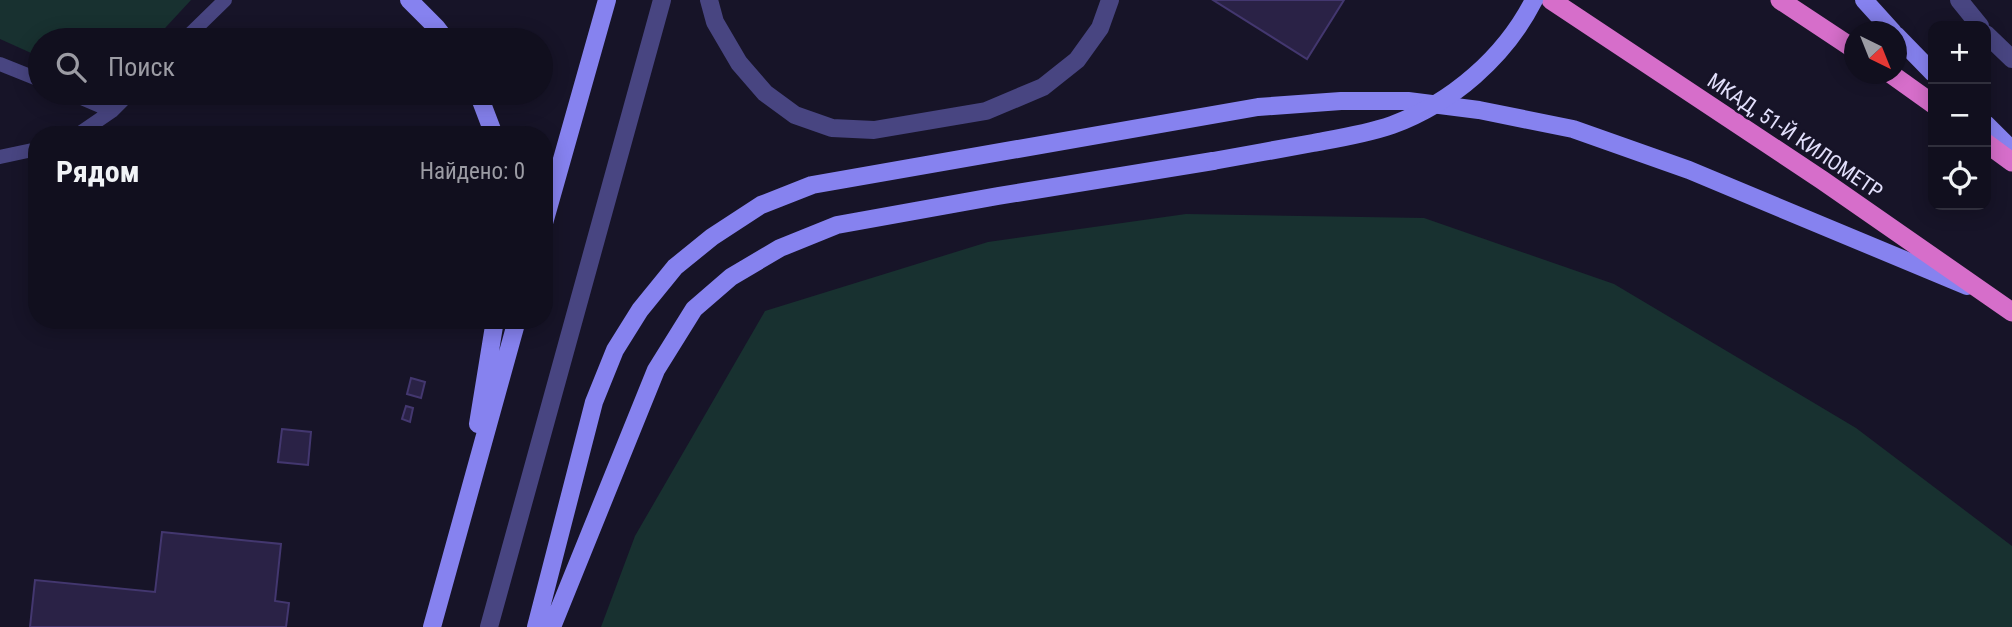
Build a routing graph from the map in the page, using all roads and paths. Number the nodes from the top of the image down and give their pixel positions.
1 (225, 0) edge
2 (409, 0) edge
3 (607, 0) edge
4 (662, 0) edge
5 (709, 0) edge
6 (1110, 0) edge
7 (1534, 0) edge
8 (1551, 0) edge
9 (1780, 0) edge
10 (1864, 0) edge
11 (1959, 0) edge
12 (1884, 21) edge
13 (1976, 21) edge
14 (196, 28) edge
15 (437, 28) edge
16 (1991, 39) edge
17 (1844, 42) edge
18 (1907, 46) edge
19 (2012, 59) edge
20 (0, 64) edge
21 (1928, 68) edge
22 (28, 75) edge
23 (1905, 84) edge
24 (1928, 100) edge
25 (98, 105) edge
26 (118, 105) edge
27 (483, 105) edge
28 (112, 111) junction
29 (90, 126) edge
30 (491, 126) edge
31 (1991, 129) edge
32 (1991, 147) edge
33 (2012, 150) edge
34 (28, 151) edge
35 (0, 157) edge
36 (2012, 162) edge
37 (553, 191) edge
38 (1987, 294) junction
39 (2012, 312) edge
40 (494, 329) edge
41 (514, 329) edge
42 (464, 508) junction
43 (432, 627) edge
44 (489, 627) edge
45 (536, 627) edge
46 (552, 627) edge

1 - 14 lane
2 - 15 main road
3 - 37 main road
4 - 44 street
5 - 6 street
7 - 46 main road, bridge
8 - 38 highway, МКАД, 51-Й КИЛОМЕТР
9 - 17 highway
10 - 12 main road
11 - 13 street
16 - 19 street
18 - 21 main road
20 - 22 lane
23 - 24 highway
25 - 28 lane
26 - 28 lane
27 - 30 main road
28 - 29 lane
31 - 33 main road
32 - 36 highway
34 - 35 lane
38 - 39 highway, МКАД, 51-Й КИЛОМЕТР
38 - 45 main road
40 - 42 main road
41 - 42 main road
42 - 43 main road

